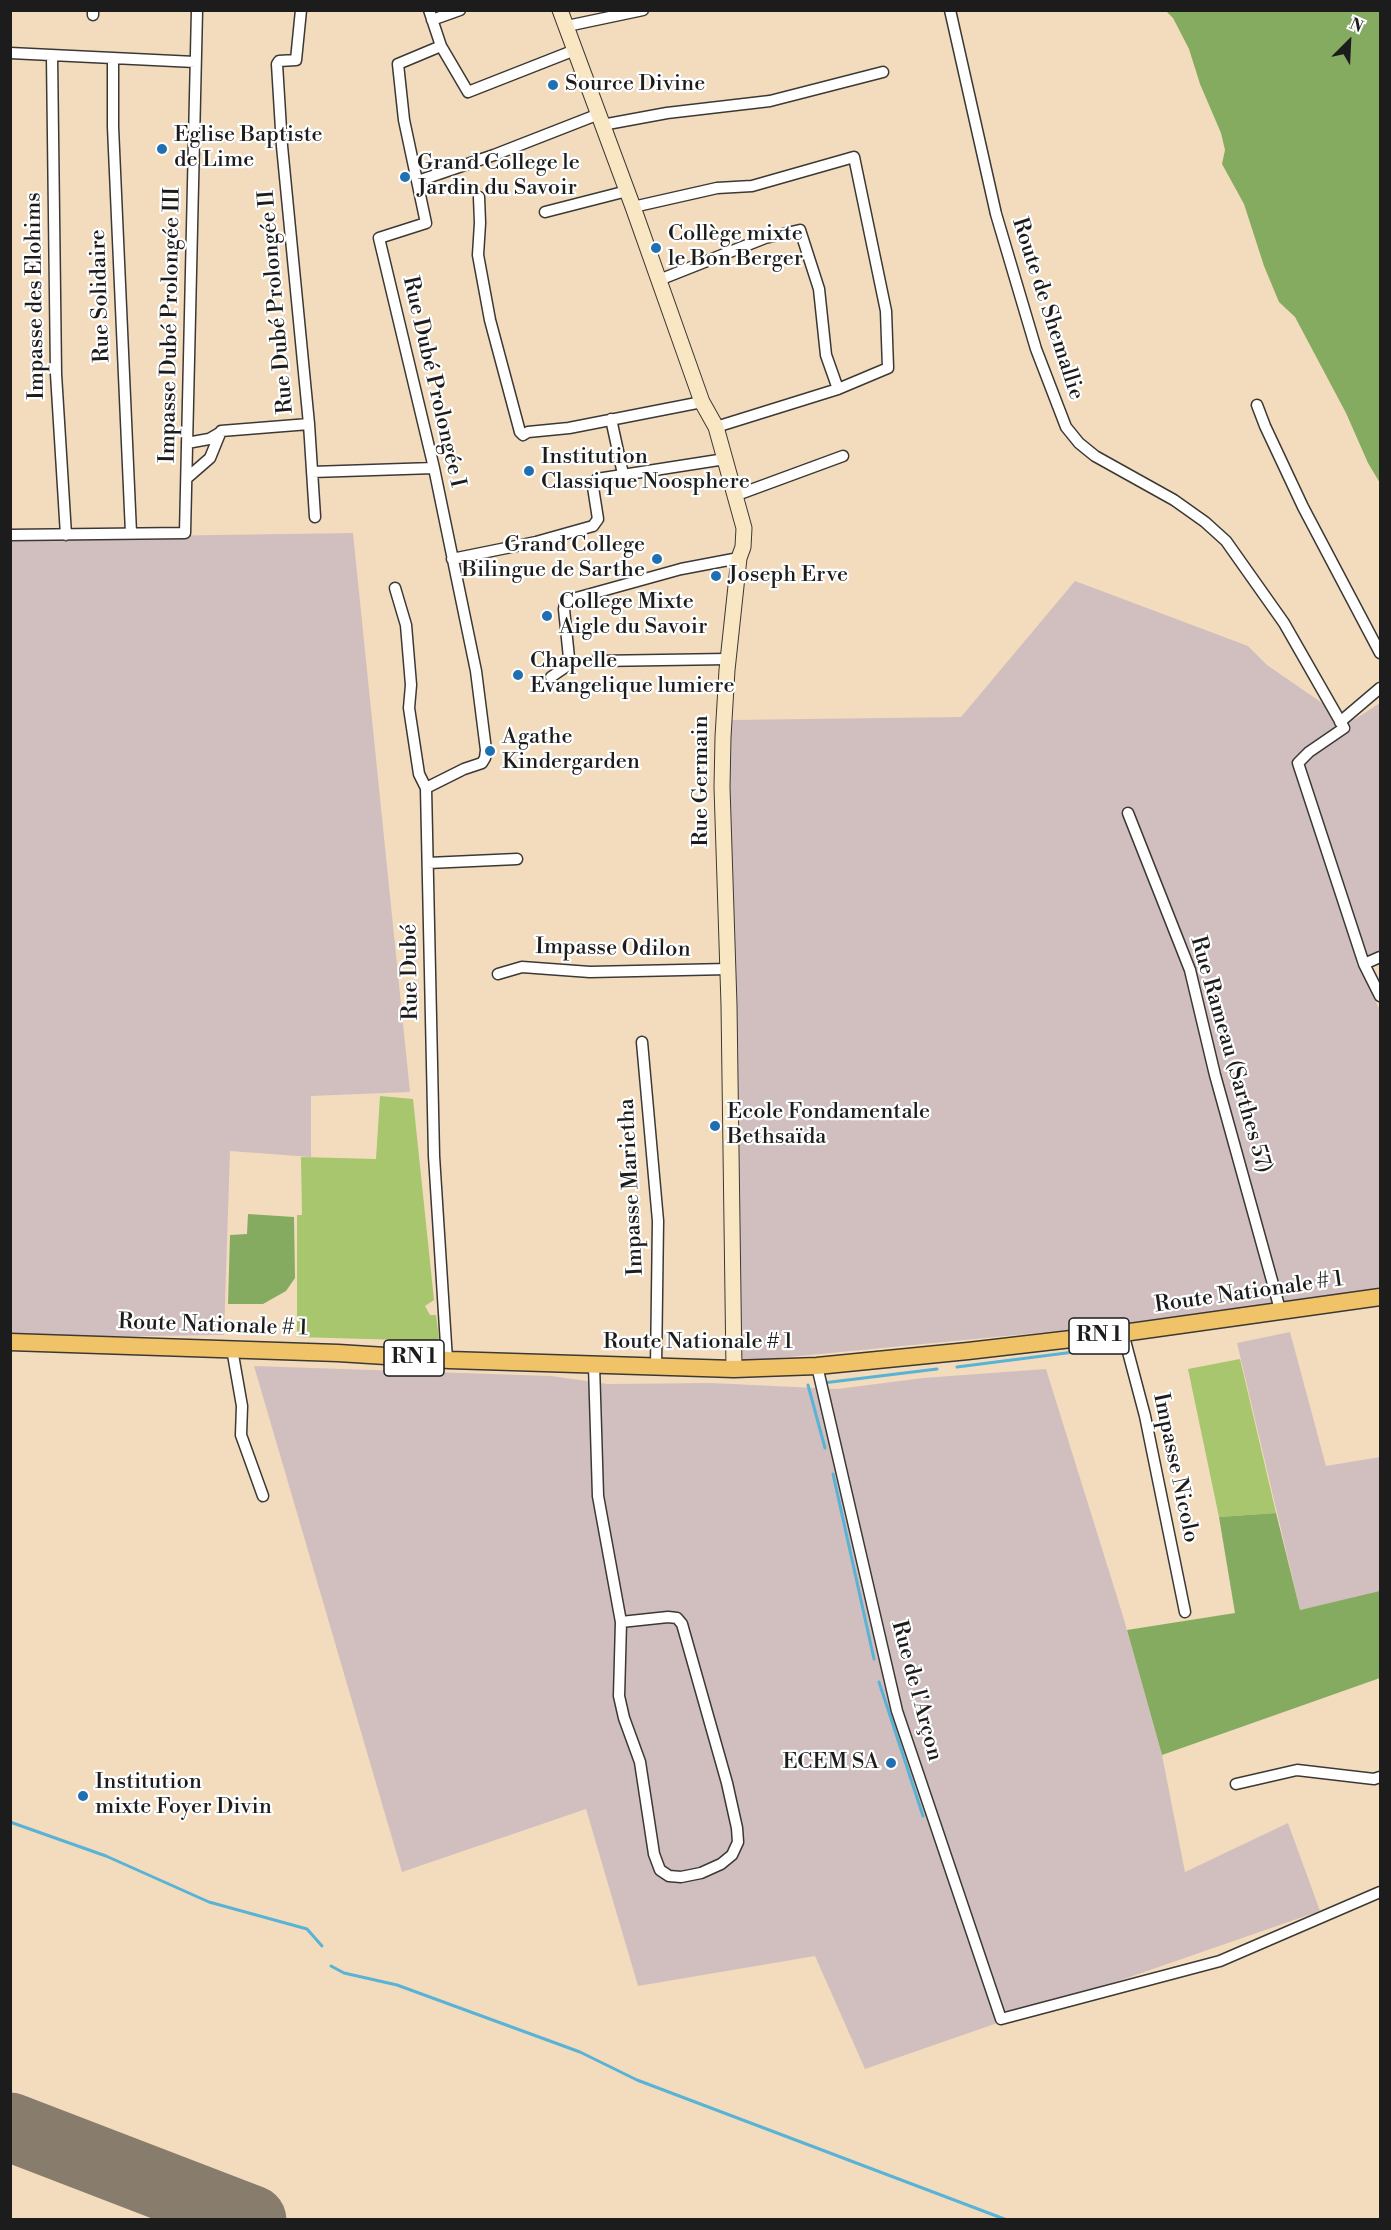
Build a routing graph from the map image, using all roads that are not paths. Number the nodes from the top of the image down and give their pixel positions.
1 (198, 10) edge
2 (301, 10) edge
3 (460, 10) edge
4 (560, 10) edge
5 (643, 10) edge
6 (950, 10) edge
7 (430, 15) edge
8 (567, 26) junction
9 (441, 46) junction
10 (575, 50) junction
11 (10, 53) edge
12 (52, 56) junction
13 (113, 58) junction
14 (195, 62) junction
15 (883, 72) dead end
16 (600, 120) junction
17 (418, 180) junction
18 (627, 191) junction
19 (479, 197) dead end
20 (633, 207) junction
21 (545, 212) dead end
22 (659, 280) junction
23 (838, 389) junction
24 (702, 402) junction
25 (1257, 405) dead end
26 (611, 419) junction
27 (309, 424) junction
28 (716, 427) junction
29 (221, 431) junction
30 (187, 442) junction
31 (843, 456) dead end
32 (725, 459) junction
33 (434, 468) junction
34 (312, 472) junction
35 (623, 474) junction
36 (186, 478) junction
37 (736, 495) junction
38 (315, 517) dead end
39 (131, 533) junction
40 (10, 535) edge
41 (66, 535) junction
42 (739, 558) junction
43 (452, 559) junction
44 (395, 588) dead end
45 (1380, 653) edge
46 (728, 659) junction
47 (596, 661) dead end
48 (551, 677) dead end
49 (1380, 688) edge
50 (1342, 725) junction
51 (426, 788) junction
52 (1128, 813) dead end
53 (517, 859) dead end
54 (428, 863) junction
55 (1380, 957) edge
56 (1364, 964) junction
57 (728, 969) junction
58 (498, 974) dead end
59 (1380, 996) edge
60 (642, 1042) dead end
61 (1380, 1297) edge
62 (1281, 1313) junction
63 (1123, 1333) junction
64 (10, 1342) edge
65 (232, 1349) junction
66 (447, 1360) junction
67 (594, 1365) junction
68 (656, 1366) junction
69 (817, 1366) junction
70 (734, 1370) junction
71 (263, 1496) dead end
72 (1185, 1612) dead end
73 (621, 1622) junction
74 (1380, 1777) edge
75 (1236, 1784) dead end
76 (1380, 1892) edge

1 - 14 street, Impasse Dubé Prolongée III
2 - 27 street, Rue Dubé Prolongée II
3 - 7 street
4 - 8 street, Rue Germain
5 - 8 street
6 - 50 street, Route de Shemallie
7 - 9 street
8 - 10 street, Rue Germain
9 - 10 street
9 - 17 street, Rue Dubé Prolongée I
10 - 16 street, Rue Germain
11 - 12 street
12 - 13 street
12 - 41 street, Impasse des Elohims
13 - 14 street
13 - 39 street, Rue Solidaire
14 - 30 street, Impasse Dubé Prolongée III
15 - 16 street
16 - 17 street
16 - 18 street, Rue Germain
17 - 33 street, Rue Dubé Prolongée I
18 - 20 street, Rue Germain
18 - 21 street
19 - 26 street
20 - 22 street, Rue Germain
20 - 23 street
22 - 23 street
22 - 24 street, Rue Germain
23 - 28 street
24 - 26 street
24 - 28 street, Rue Germain
25 - 45 street
26 - 35 street
27 - 29 street, Rue Dubé Prolongée II
27 - 34 street
28 - 32 street, Rue Germain
29 - 30 street, Rue Dubé Prolongée II
29 - 36 street
30 - 36 street, Impasse Dubé Prolongée III
31 - 37 street
32 - 35 street
32 - 37 street, Rue Germain
33 - 34 street
33 - 43 street, Rue Dubé Prolongée I
34 - 38 street
35 - 43 street
36 - 39 street, Impasse Dubé Prolongée III
37 - 42 street, Rue Germain
39 - 41 street
40 - 41 street
42 - 46 street, Rue Germain
42 - 48 street
43 - 51 street, Rue Dubé Prolongée I
44 - 51 street, Rue Dubé
46 - 47 street
46 - 57 street, Rue Germain
49 - 50 street
50 - 56 street
51 - 54 street, Rue Dubé
52 - 62 street, Rue Rameau (Sarthes 57)
53 - 54 street
54 - 66 street, Rue Dubé
55 - 56 street
56 - 59 street
57 - 58 street, Impasse Odilon
57 - 70 street, Rue Germain
60 - 68 street, Impasse Marietha
61 - 62 main road, Route Nationale # 1 / RN 1
62 - 63 main road, Route Nationale # 1 / RN 1
63 - 69 main road, Route Nationale # 1 / RN 1
63 - 72 street, Impasse Nicolo
64 - 65 main road, Route Nationale # 1 / RN 1
65 - 66 main road, Route Nationale # 1 / RN 1
65 - 71 street
66 - 67 main road, Route Nationale # 1 / RN 1
67 - 68 main road, Route Nationale # 1 / RN 1
67 - 73 street
68 - 70 main road, Route Nationale # 1 / RN 1
69 - 70 main road, Route Nationale # 1 / RN 1
69 - 76 street, Rue de l'Arçon
73 - 73 street
74 - 75 street

